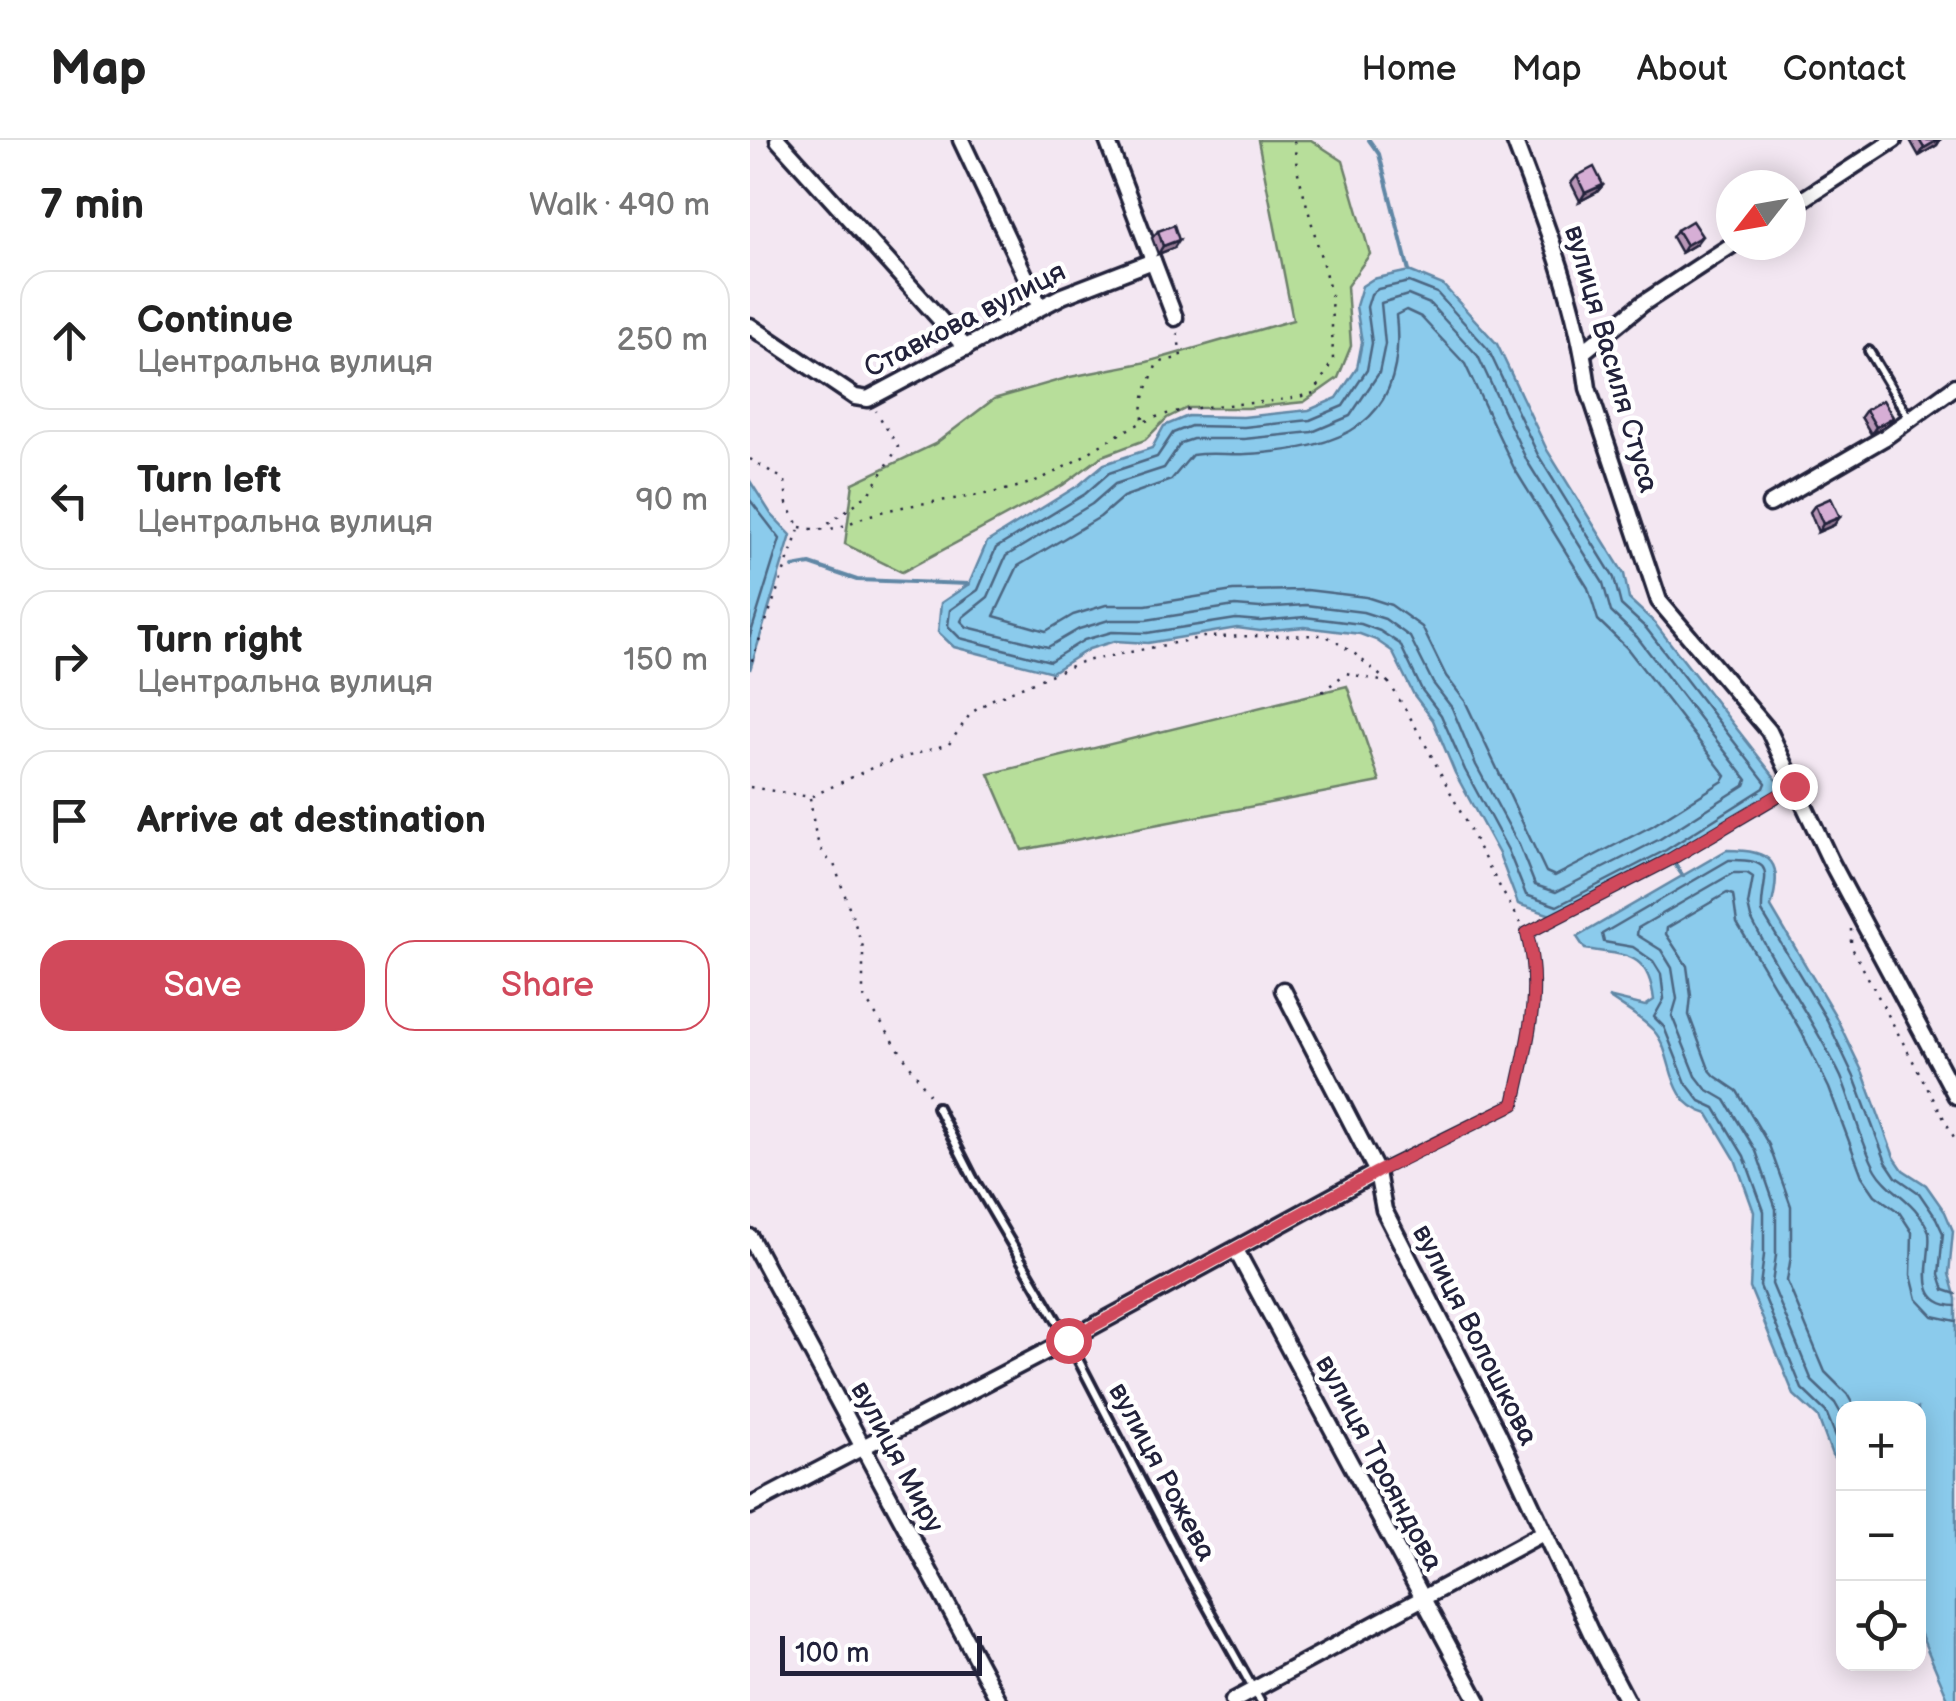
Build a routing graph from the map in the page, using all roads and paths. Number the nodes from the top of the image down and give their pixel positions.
1 (778, 140) edge
2 (961, 140) edge
3 (1107, 140) edge
4 (1294, 140) edge
5 (1514, 140) edge
6 (1894, 140) edge
7 (1806, 197) edge
8 (1716, 255) edge
9 (1152, 262) junction
10 (1040, 307) junction
11 (1175, 318) joint
12 (750, 326) edge
13 (966, 348) junction
14 (1869, 351) dead end
15 (1583, 352) junction
16 (1956, 386) edge
17 (862, 398) junction
18 (1910, 419) junction
19 (1142, 422) junction
20 (750, 459) edge
21 (1770, 504) dead end
22 (800, 528) junction
23 (819, 531) junction
24 (750, 666) edge
25 (1389, 683) junction
26 (1322, 692) dead end
27 (1794, 786) junction
28 (750, 787) edge
29 (810, 797) junction
30 (1850, 930) dead end
31 (1527, 933) junction
32 (1283, 990) dead end
33 (1956, 1096) edge
34 (937, 1106) joint
35 (1956, 1142) edge
36 (1377, 1172) junction
37 (750, 1237) edge
38 (1236, 1250) junction
39 (1068, 1340) junction
40 (864, 1448) junction
41 (750, 1506) edge
42 (1543, 1533) junction
43 (1424, 1598) junction
44 (1258, 1696) edge
45 (1000, 1701) edge
46 (1233, 1701) edge
47 (1478, 1701) edge
48 (1627, 1701) edge

1 - 13 street
2 - 10 street
3 - 9 street
4 - 19 path
5 - 15 street, вулиця Василя Стуса
6 - 7 street
8 - 15 street
9 - 10 street, Ставкова вулиця
9 - 11 street
10 - 13 street, Ставкова вулиця
11 - 19 path
12 - 17 street
13 - 17 street, Ставкова вулиця
14 - 18 lane
15 - 27 street, вулиця Василя Стуса
16 - 18 street
17 - 23 path
18 - 21 street
19 - 23 path
20 - 22 path
22 - 23 path
22 - 24 path
25 - 26 path
25 - 29 path
25 - 31 path
27 - 31 lane
27 - 33 street
28 - 29 path
29 - 34 path
30 - 35 path
31 - 36 lane
32 - 36 street, вулиця Волошкова
34 - 39 lane, вулиця Рожева
36 - 38 street
36 - 42 street, вулиця Волошкова
37 - 40 street, вулиця Миру
38 - 39 street
38 - 43 street, вулиця Трояндова
39 - 40 street
39 - 44 lane, вулиця Рожева
40 - 41 street
40 - 45 street, вулиця Миру
42 - 43 street
42 - 48 street, вулиця Волошкова
43 - 44 street
43 - 47 street, вулиця Трояндова
44 - 46 street

